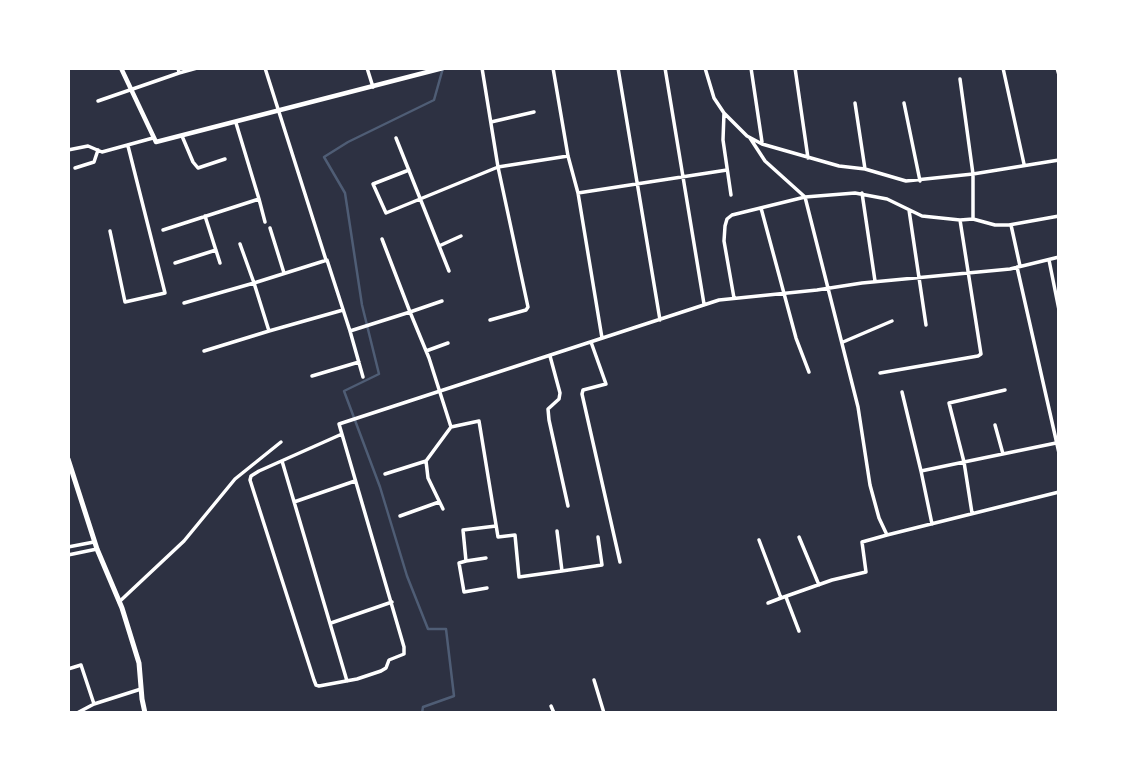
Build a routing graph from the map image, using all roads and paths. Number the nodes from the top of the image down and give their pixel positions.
1 (121, 68) edge
2 (197, 68) edge
3 (265, 68) edge
4 (367, 68) edge
5 (482, 68) edge
6 (553, 68) edge
7 (618, 68) edge
8 (665, 68) edge
9 (705, 68) edge
10 (751, 68) edge
11 (795, 68) edge
12 (1003, 68) edge
13 (1058, 68) edge
14 (441, 69) edge
15 (428, 70) edge
16 (178, 71) edge
17 (1059, 75) edge
18 (960, 79) dead end
19 (373, 87) junction
20 (130, 89) junction
21 (98, 101) dead end
22 (855, 103) dead end
23 (904, 103) dead end
24 (534, 111) dead end
25 (278, 112) junction
26 (724, 113) junction
27 (236, 122) junction
28 (491, 122) junction
29 (182, 136) junction
30 (153, 138) junction
31 (396, 138) dead end
32 (750, 138) junction
33 (762, 144) junction
34 (128, 146) junction
35 (68, 150) edge
36 (98, 150) junction
37 (568, 156) junction
38 (808, 158) junction
39 (225, 159) dead end
40 (1059, 160) edge
41 (1024, 164) junction
42 (498, 167) junction
43 (75, 168) dead end
44 (865, 169) junction
45 (409, 170) junction
46 (727, 170) junction
47 (972, 174) junction
48 (682, 177) junction
49 (919, 181) junction
50 (638, 183) junction
51 (578, 193) junction
52 (862, 193) junction
53 (731, 195) dead end
54 (804, 197) junction
55 (259, 199) junction
56 (420, 199) junction
57 (761, 208) junction
58 (909, 209) junction
59 (205, 216) junction
60 (1059, 216) edge
61 (973, 219) junction
62 (960, 220) junction
63 (265, 222) dead end
64 (1011, 225) junction
65 (270, 228) dead end
66 (163, 230) dead end
67 (110, 232) dead end
68 (461, 236) dead end
69 (382, 239) dead end
70 (240, 244) dead end
71 (439, 246) junction
72 (216, 250) junction
73 (1059, 257) edge
74 (327, 260) junction
75 (1049, 260) junction
76 (175, 263) dead end
77 (220, 263) dead end
78 (1019, 267) junction
79 (449, 271) dead end
80 (968, 272) junction
81 (284, 273) junction
82 (919, 277) junction
83 (875, 282) junction
84 (254, 283) junction
85 (828, 288) junction
86 (784, 294) junction
87 (734, 298) junction
88 (442, 301) dead end
89 (184, 303) dead end
90 (704, 305) junction
91 (342, 310) junction
92 (1059, 310) edge
93 (410, 312) junction
94 (490, 320) dead end
95 (660, 320) junction
96 (892, 321) dead end
97 (926, 325) dead end
98 (269, 331) junction
99 (349, 331) junction
100 (602, 338) junction
101 (591, 342) junction
102 (843, 342) junction
103 (448, 343) dead end
104 (204, 351) dead end
105 (426, 351) junction
106 (550, 356) junction
107 (359, 362) junction
108 (809, 372) dead end
109 (880, 373) dead end
110 (312, 376) dead end
111 (363, 377) dead end
112 (440, 390) junction
113 (1005, 390) dead end
114 (902, 392) dead end
115 (995, 425) dead end
116 (1059, 425) edge
117 (1052, 426) junction
118 (451, 427) junction
119 (342, 434) junction
120 (281, 442) dead end
121 (1056, 443) junction
122 (1059, 453) edge
123 (1003, 454) junction
124 (68, 458) edge
125 (282, 461) junction
126 (426, 461) junction
127 (964, 462) junction
128 (69, 466) edge
129 (921, 471) junction
130 (385, 474) dead end
131 (355, 481) junction
132 (1059, 492) edge
133 (294, 502) junction
134 (439, 502) junction
135 (568, 506) dead end
136 (443, 509) dead end
137 (972, 513) junction
138 (400, 516) dead end
139 (932, 524) junction
140 (496, 526) junction
141 (557, 531) dead end
142 (887, 535) junction
143 (598, 537) dead end
144 (799, 537) dead end
145 (759, 540) dead end
146 (96, 545) junction
147 (68, 547) edge
148 (68, 555) edge
149 (486, 558) dead end
150 (466, 561) junction
151 (620, 562) dead end
152 (562, 571) junction
153 (819, 585) junction
154 (488, 589) dead end
155 (784, 598) junction
156 (119, 602) junction
157 (392, 602) junction
158 (768, 603) dead end
159 (330, 623) junction
160 (799, 631) dead end
161 (68, 669) edge
162 (594, 680) dead end
163 (347, 681) junction
164 (141, 690) junction
165 (94, 704) junction
166 (551, 706) dead end
167 (77, 713) edge
168 (145, 713) edge
169 (554, 713) edge
170 (604, 713) edge

1 - 20 street
2 - 16 street
3 - 25 street
4 - 19 street
5 - 28 street
6 - 37 street
7 - 50 street
8 - 48 street
9 - 26 street
10 - 33 street
11 - 38 street
12 - 41 street
13 - 17 street
14 - 15 street
15 - 19 street
16 - 20 street
18 - 47 street
19 - 25 street
20 - 21 street
20 - 30 street
22 - 44 street
23 - 49 street
24 - 28 street
25 - 27 street
25 - 74 street
26 - 32 street
26 - 46 street
27 - 29 street
27 - 55 street
28 - 42 street
29 - 30 street
29 - 39 street
30 - 34 street
31 - 45 street
32 - 33 street
32 - 54 street
33 - 38 street
34 - 36 street
34 - 67 street
35 - 36 street
36 - 43 street
37 - 42 street
37 - 51 street
38 - 44 street
40 - 41 street
41 - 47 street
42 - 56 street
42 - 94 street
44 - 49 street
45 - 56 street
45 - 56 street
46 - 48 street
46 - 53 street
47 - 49 street
47 - 61 street
48 - 50 street
48 - 90 street
50 - 51 street
50 - 95 street
51 - 100 street
52 - 54 street
52 - 58 street
52 - 83 street
54 - 57 street
54 - 85 street
55 - 59 street
55 - 63 street
56 - 71 street
57 - 86 street
57 - 87 street
58 - 62 street
58 - 82 street
59 - 66 street
59 - 72 street
60 - 64 street
61 - 62 street
61 - 64 street
62 - 80 street
64 - 78 street
65 - 81 street
68 - 71 street
69 - 93 street
70 - 84 street
71 - 79 street
72 - 76 street
72 - 77 street
73 - 75 street
74 - 81 street
74 - 91 street
75 - 78 street
75 - 92 street
78 - 80 street
78 - 117 street
80 - 82 street
80 - 109 street
81 - 84 street
82 - 83 street
82 - 97 street
83 - 85 street
84 - 89 street
84 - 98 street
85 - 86 street
85 - 102 street
86 - 87 street
86 - 108 street
87 - 90 street
88 - 93 street
90 - 95 street
91 - 98 street
91 - 99 street
93 - 99 street
93 - 105 street
95 - 100 street
96 - 102 street
98 - 104 street
99 - 107 street
100 - 101 street
101 - 106 street
101 - 151 street
102 - 142 street
103 - 105 street
105 - 112 street
106 - 112 street
106 - 135 street
107 - 110 street
107 - 111 street
112 - 118 street
112 - 119 street
113 - 127 street
114 - 129 street
115 - 123 street
116 - 117 street
117 - 121 street
118 - 126 street
118 - 140 street
119 - 125 street
119 - 131 street
120 - 156 street
121 - 122 street
121 - 123 street
123 - 127 street
124 - 128 main road
125 - 133 street
125 - 163 street
126 - 130 street
126 - 134 street
127 - 129 street
127 - 137 street
128 - 146 main road
129 - 139 street
131 - 133 street
131 - 157 street
132 - 137 street
133 - 159 street
134 - 136 street
134 - 138 street
137 - 139 street
139 - 142 street
140 - 150 street
140 - 152 street
141 - 152 street
142 - 153 street
143 - 152 street
144 - 153 street
145 - 155 street
146 - 147 street
146 - 148 street
146 - 156 main road
149 - 150 street
150 - 154 street
153 - 155 street
155 - 158 street
155 - 160 street
156 - 164 main road
157 - 159 street
157 - 163 street
159 - 163 street
161 - 165 street
162 - 170 street
164 - 165 street
164 - 168 main road
165 - 167 street
166 - 169 street

